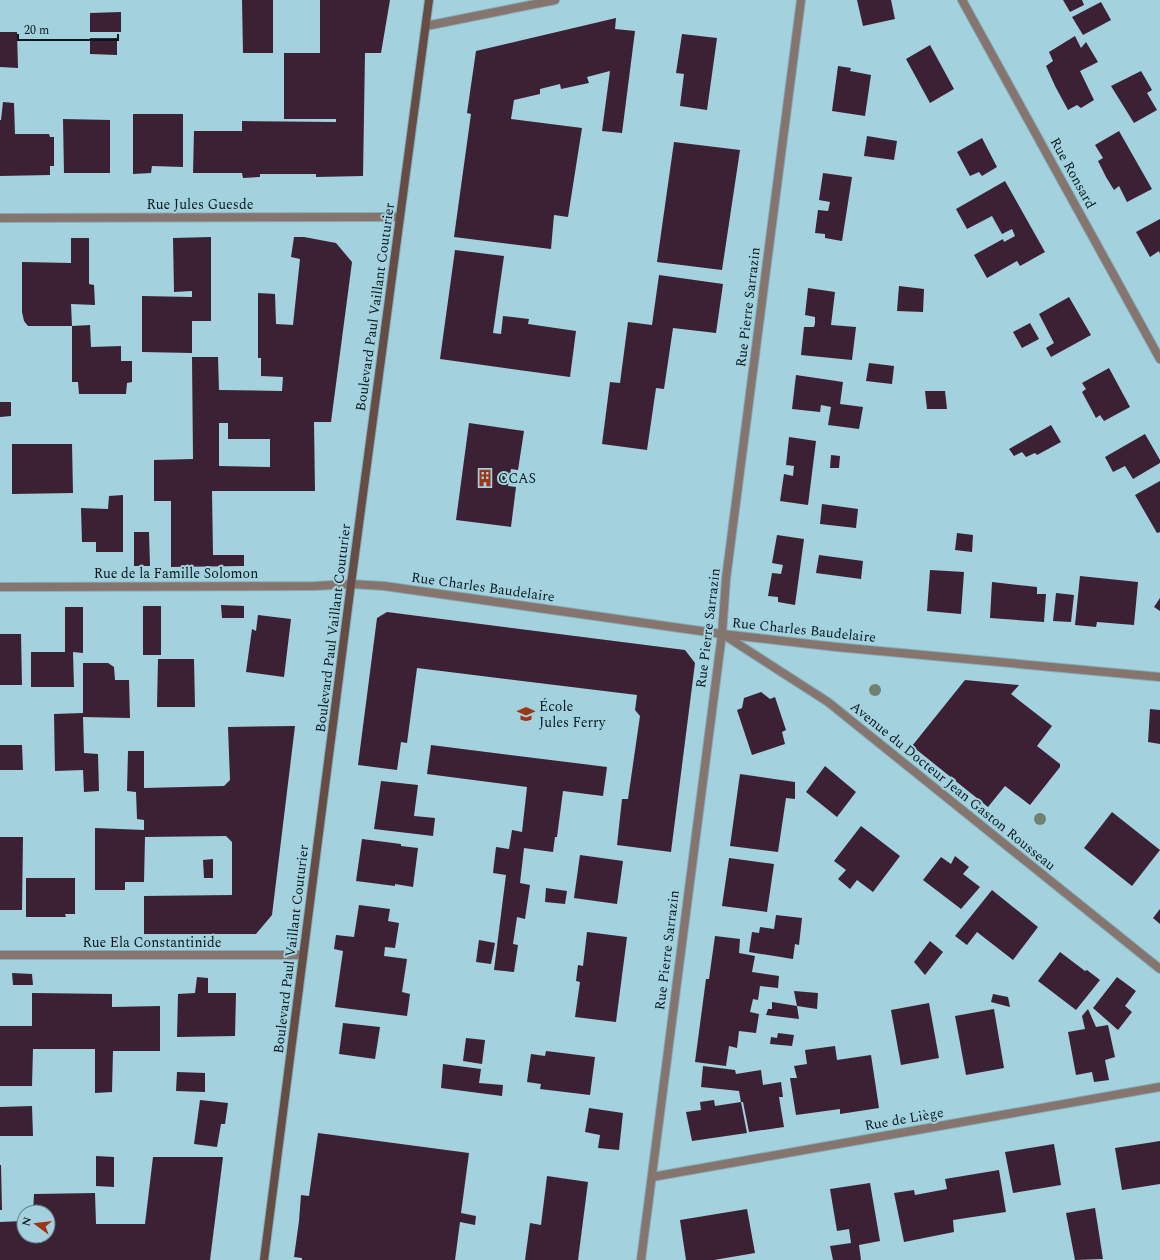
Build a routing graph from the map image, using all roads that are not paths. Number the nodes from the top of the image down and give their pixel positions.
1 (429, 0) edge
2 (555, 0) edge
3 (801, 0) edge
4 (962, 0) edge
5 (426, 26) junction
6 (400, 217) junction
7 (0, 218) edge
8 (1160, 359) edge
9 (351, 584) junction
10 (0, 587) edge
11 (722, 634) junction
12 (1160, 677) edge
13 (0, 955) edge
14 (303, 955) junction
15 (1160, 969) edge
16 (1160, 1087) edge
17 (652, 1177) junction
18 (264, 1260) edge
19 (641, 1260) edge

1 - 5 street, Boulevard Paul Vaillant Couturier
2 - 5 street
3 - 11 street, Rue Pierre Sarrazin
4 - 8 street, Rue Ronsard
5 - 6 street, Boulevard Paul Vaillant Couturier
6 - 7 street, Rue Jules Guesde
6 - 9 street, Boulevard Paul Vaillant Couturier
9 - 10 street, Rue de la Famille Solomon
9 - 11 street, Rue Charles Baudelaire
9 - 14 street, Boulevard Paul Vaillant Couturier
11 - 12 street, Rue Charles Baudelaire
11 - 15 street, Avenue du Docteur Jean Gaston Rousseau
11 - 17 street, Rue Pierre Sarrazin
13 - 14 street, Rue Ela Constantinide
14 - 18 street, Boulevard Paul Vaillant Couturier
16 - 17 street, Rue de Liège
17 - 19 street, Rue Pierre Sarrazin

